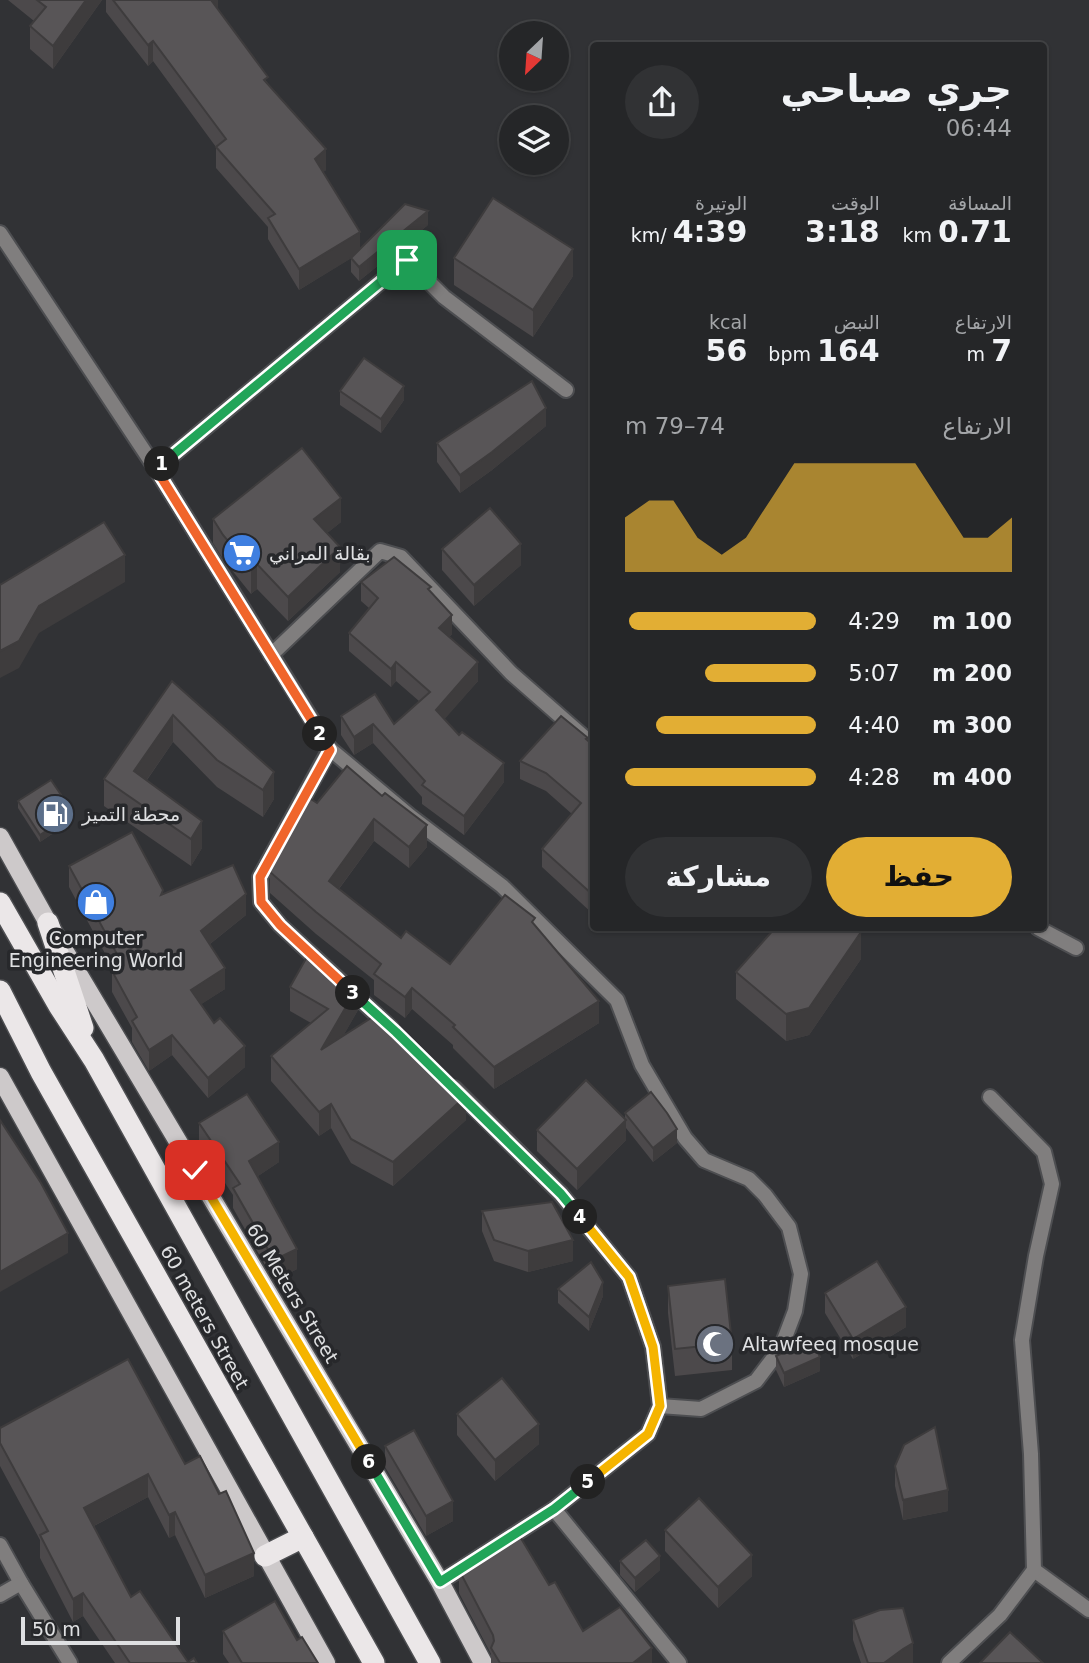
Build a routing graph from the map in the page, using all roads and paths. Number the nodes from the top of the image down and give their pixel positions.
1 (0, 233) edge
2 (566, 390) dead end
3 (156, 469) junction
4 (271, 655) junction
5 (590, 743) edge
6 (330, 750) junction
7 (0, 837) edge
8 (0, 903) edge
9 (48, 923) junction
10 (1044, 931) edge
11 (1076, 948) dead end
12 (0, 991) edge
13 (406, 1042) edge
14 (94, 1060) junction
15 (1, 1080) edge
16 (445, 1080) edge
17 (990, 1097) dead end
18 (660, 1406) junction
19 (554, 1509) junction
20 (303, 1537) junction
21 (0, 1545) edge
22 (265, 1556) junction
23 (1034, 1570) junction
24 (440, 1582) junction
25 (21, 1583) junction
26 (0, 1595) edge
27 (1089, 1610) edge
28 (70, 1663) edge
29 (326, 1663) edge
30 (374, 1663) edge
31 (430, 1663) edge
32 (483, 1663) edge
33 (678, 1663) edge
34 (950, 1663) edge

1 - 3 street
2 - 3 street
3 - 4 street
4 - 5 street
4 - 6 street
6 - 13 street
6 - 18 street
7 - 9 main road, 60 Meters Street
8 - 14 highway, 60 meters Street
9 - 14 highway
9 - 24 main road, 60 Meters Street
10 - 11 street
12 - 20 highway, 60 meters Street
14 - 31 highway, 60 meters Street
15 - 22 main road
16 - 18 street
17 - 23 street
18 - 19 street
19 - 24 street
19 - 33 street
20 - 22 highway
20 - 30 highway, 60 meters Street
21 - 25 street
22 - 29 main road
23 - 27 street
23 - 34 street
24 - 32 main road, 60 Meters Street
25 - 26 street
25 - 28 street

